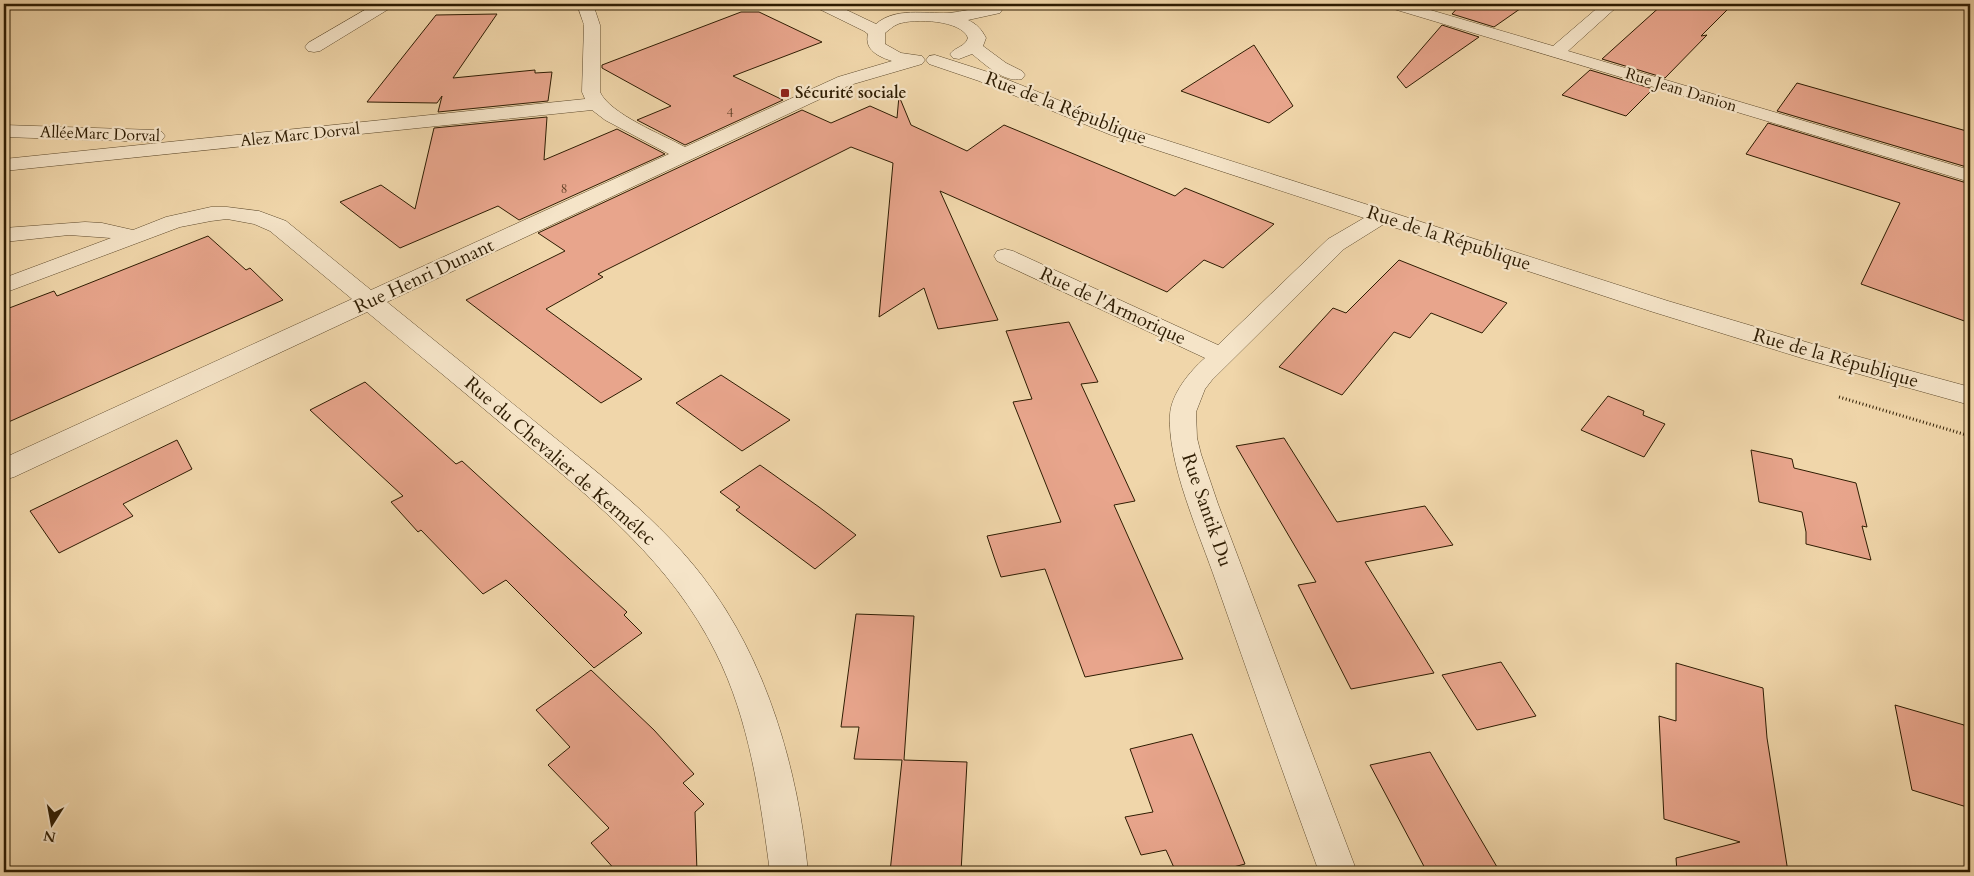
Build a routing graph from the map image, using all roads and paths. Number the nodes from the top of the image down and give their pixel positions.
1 (386, 4) edge
2 (585, 4) edge
3 (820, 4) edge
4 (853, 4) edge
5 (1393, 4) edge
6 (1612, 4) edge
7 (1000, 7) edge
8 (948, 18) junction
9 (901, 19) junction
10 (973, 38) junction
11 (876, 39) junction
12 (314, 47) dead end
13 (1556, 52) junction
14 (925, 60) junction
15 (844, 81) junction
16 (596, 104) junction
17 (4, 130) edge
18 (192, 147) junction
19 (686, 155) junction
20 (4, 166) edge
21 (1970, 176) edge
22 (1382, 216) junction
23 (4, 235) edge
24 (132, 237) junction
25 (1005, 256) dead end
26 (4, 286) edge
27 (370, 301) junction
28 (1222, 356) junction
29 (1970, 377) edge
30 (1970, 396) edge
31 (4, 470) edge
32 (789, 872) edge
33 (1338, 872) edge

1 - 12 street
2 - 16 street
3 - 11 street
4 - 9 street
5 - 13 street, Rue Jean Danion
6 - 13 street
7 - 8 street
7 - 10 street, Rue Henri Dunant
8 - 9 street
8 - 10 street, Rue de la République
9 - 11 street, Rue Henri Dunant
10 - 14 street, Rue Henri Dunant
10 - 29 street, Rue de la République
11 - 14 street, Rue de la République
11 - 15 street, Rue Henri Dunant
13 - 21 street, Rue Jean Danion
14 - 15 street, Rue Henri Dunant
14 - 22 street, Rue de la République
15 - 19 street, Rue Henri Dunant
16 - 18 street, Alez Marc Dorval
16 - 19 street
17 - 18 street, AlléeMarc Dorval
18 - 20 street, Alez Marc Dorval
19 - 27 street, Rue Henri Dunant
22 - 28 street, Rue Santik Du
22 - 30 street, Rue de la République
23 - 24 street
24 - 26 street, Rue du Chevalier de Kermélec
24 - 27 street, Rue du Chevalier de Kermélec
25 - 28 street, Rue de l'Armorique
27 - 31 street, Rue Henri Dunant
27 - 32 street, Rue du Chevalier de Kermélec
28 - 33 street, Rue Santik Du

